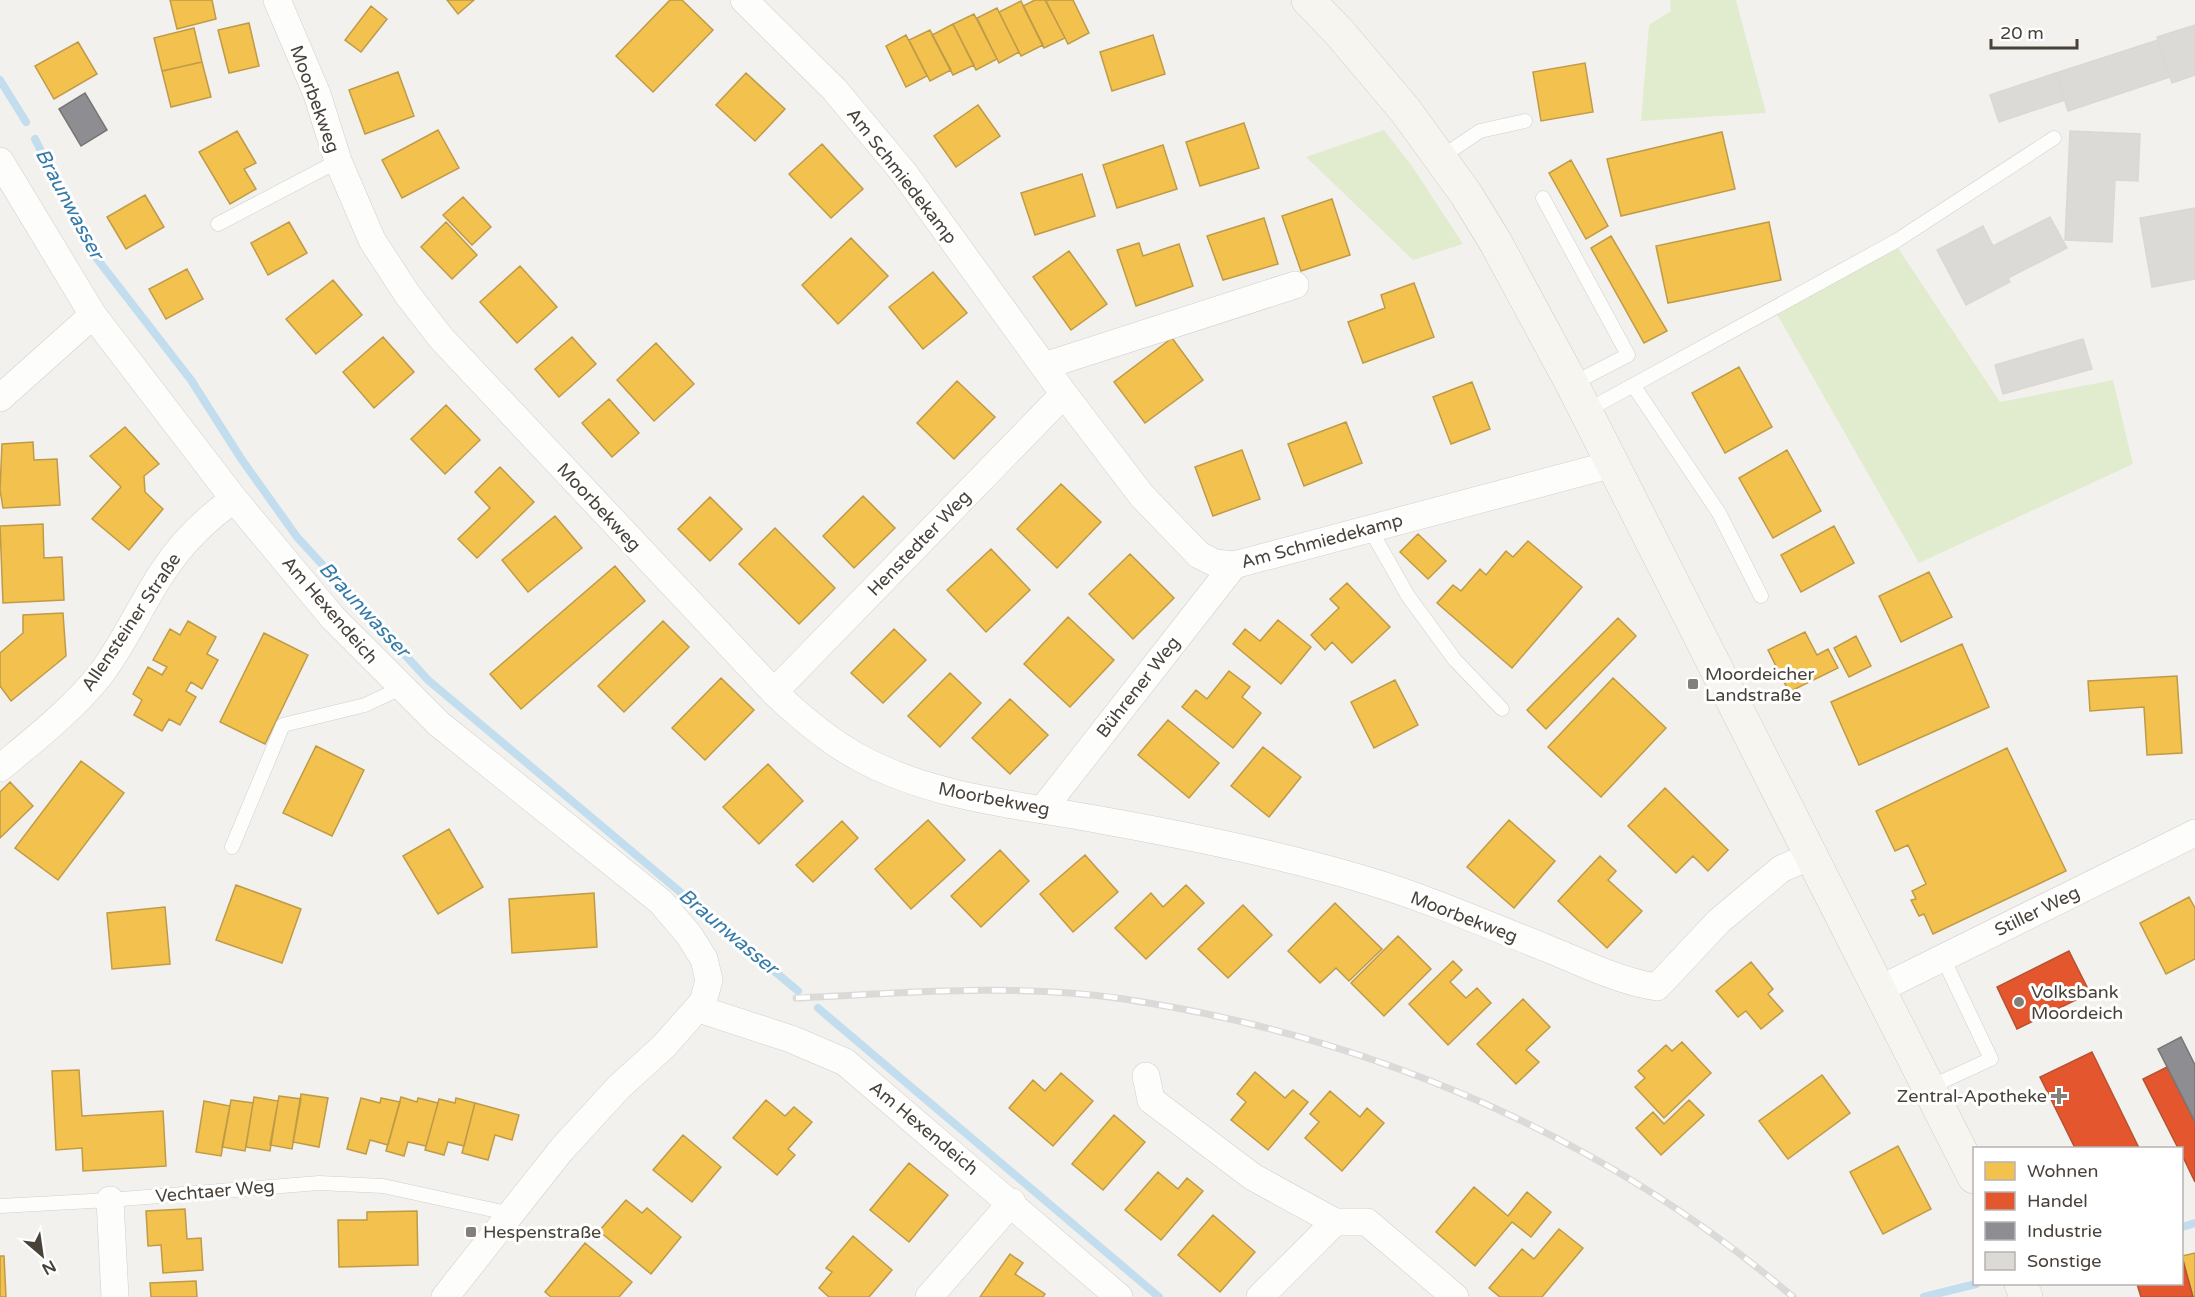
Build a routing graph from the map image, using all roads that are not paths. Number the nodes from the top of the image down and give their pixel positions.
1 (277, 0) edge
2 (744, 0) edge
3 (1308, 0) edge
4 (1525, 121) dead end
5 (2054, 138) dead end
6 (1440, 158) junction
7 (0, 161) edge
8 (338, 161) junction
9 (1543, 198) dead end
10 (218, 224) dead end
11 (1295, 285) dead end
12 (93, 315) junction
13 (1044, 366) junction
14 (1634, 385) junction
15 (1064, 394) junction
16 (0, 398) edge
17 (1579, 398) junction
18 (1613, 464) junction
19 (234, 499) junction
20 (1370, 529) junction
21 (1234, 565) junction
22 (1761, 596) dead end
23 (401, 688) junction
24 (774, 692) junction
25 (1502, 709) dead end
26 (0, 768) edge
27 (1043, 809) junction
28 (2195, 833) edge
29 (232, 847) dead end
30 (1813, 855) junction
31 (1943, 958) junction
32 (1880, 989) junction
33 (701, 1006) junction
34 (1146, 1076) dead end
35 (1930, 1087) junction
36 (1973, 1176) edge
37 (110, 1200) junction
38 (1012, 1202) junction
39 (0, 1206) edge
40 (512, 1214) junction
41 (1335, 1222) junction
42 (115, 1297) edge
43 (445, 1297) edge
44 (929, 1297) edge
45 (1119, 1297) edge
46 (1260, 1297) edge
47 (1455, 1297) edge

1 - 8 street, Moorbekweg
2 - 13 street, Am Schmiedekamp
3 - 6 main road
4 - 6 lane
5 - 14 lane
6 - 17 main road
7 - 12 street, Am Hexendeich
8 - 10 lane
8 - 24 street, Moorbekweg
9 - 17 lane
11 - 13 street
12 - 16 street
12 - 19 street, Am Hexendeich
13 - 15 street, Am Schmiedekamp
14 - 17 lane
14 - 22 lane
15 - 21 street, Am Schmiedekamp
15 - 24 street, Henstedter Weg
17 - 18 main road
18 - 20 street, Am Schmiedekamp
18 - 30 main road
19 - 23 street, Am Hexendeich
19 - 26 street, Allensteiner Straße
20 - 21 street, Am Schmiedekamp
20 - 25 lane
21 - 27 street, Bührener Weg
23 - 29 lane
23 - 33 street, Am Hexendeich
24 - 27 street, Moorbekweg
27 - 30 street, Moorbekweg
28 - 31 street, Stiller Weg
30 - 32 main road
31 - 32 street, Stiller Weg
31 - 35 lane
32 - 35 main road
33 - 38 street, Am Hexendeich
33 - 40 street
34 - 41 street
35 - 36 main road
37 - 39 lane, Vechtaer Weg
37 - 40 lane, Vechtaer Weg
37 - 42 street
38 - 44 street
38 - 45 street, Am Hexendeich
40 - 43 street
41 - 46 street
41 - 47 street

